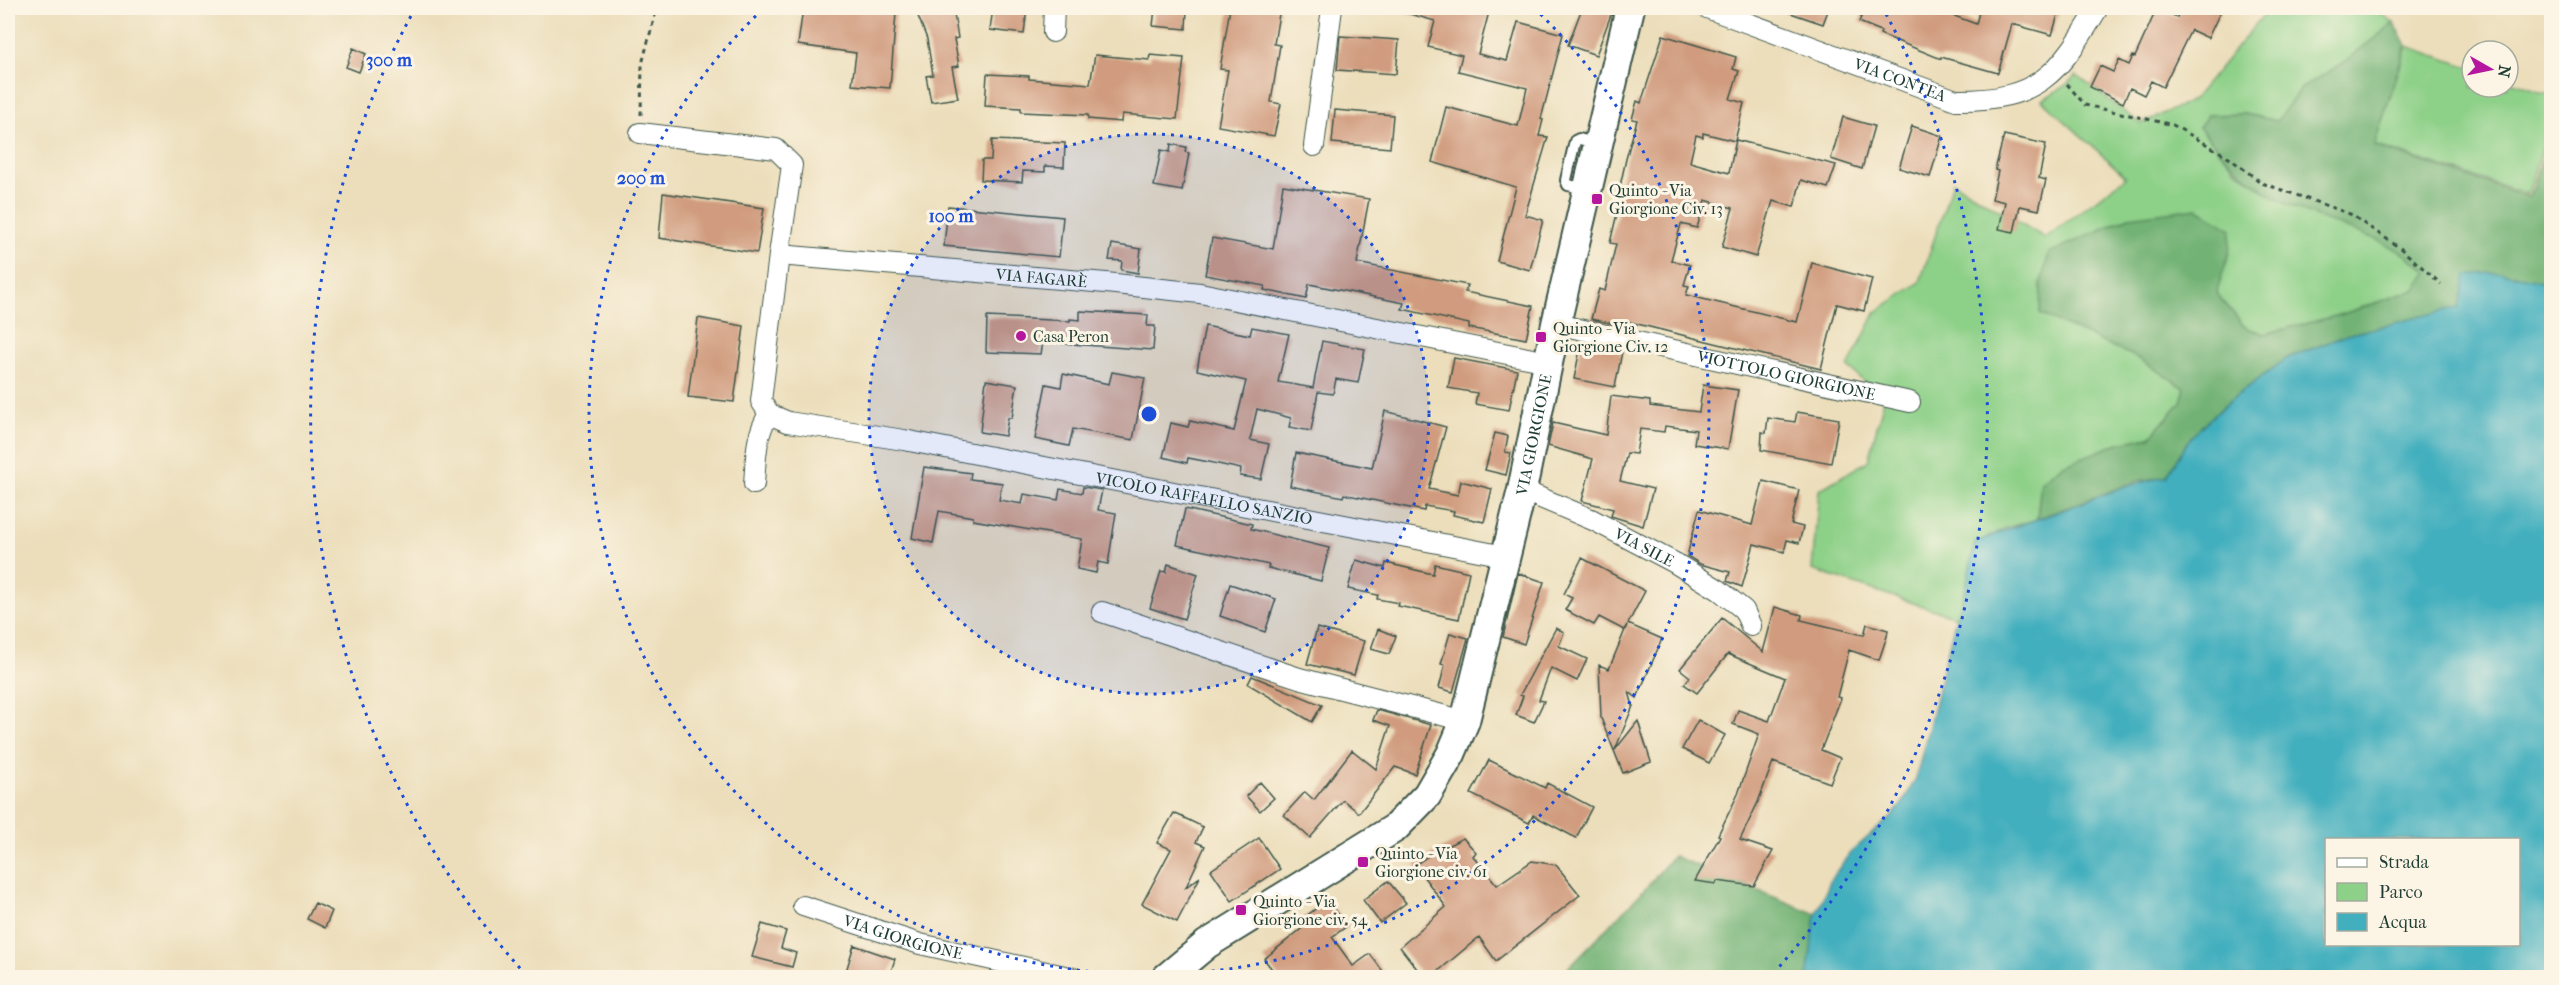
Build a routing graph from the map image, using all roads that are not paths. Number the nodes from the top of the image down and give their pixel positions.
1 (1054, 8) edge
2 (1332, 8) edge
3 (1630, 8) edge
4 (1707, 8) edge
5 (2098, 8) edge
6 (1053, 32) dead end
7 (640, 133) road end
8 (1314, 146) dead end
9 (779, 255) junction
10 (1556, 324) junction
11 (1548, 362) junction
12 (1910, 402) dead end
13 (769, 414) junction
14 (754, 484) dead end
15 (1522, 490) junction
16 (1505, 556) junction
17 (1102, 612) dead end
18 (1751, 626) dead end
19 (1465, 721) junction
20 (803, 906) dead end
21 (1074, 978) edge
22 (1166, 978) edge

1 - 6 street
2 - 8 street
3 - 10 street, VIA GIORGIONE
4 - 5 street, VIA CONTEA
7 - 9 street
9 - 11 street, VIA FAGARÈ
9 - 13 street
10 - 11 street, VIA GIORGIONE
10 - 12 street, VIOTTOLO GIORGIONE
11 - 15 street, VIA GIORGIONE
13 - 14 street
13 - 16 street, VICOLO RAFFAELLO SANZIO
15 - 16 street, VIA GIORGIONE
15 - 18 street, VIA SILE
16 - 19 street, VIA GIORGIONE
17 - 19 street
19 - 22 street, VIA GIORGIONE
20 - 21 street, VIA GIORGIONE

